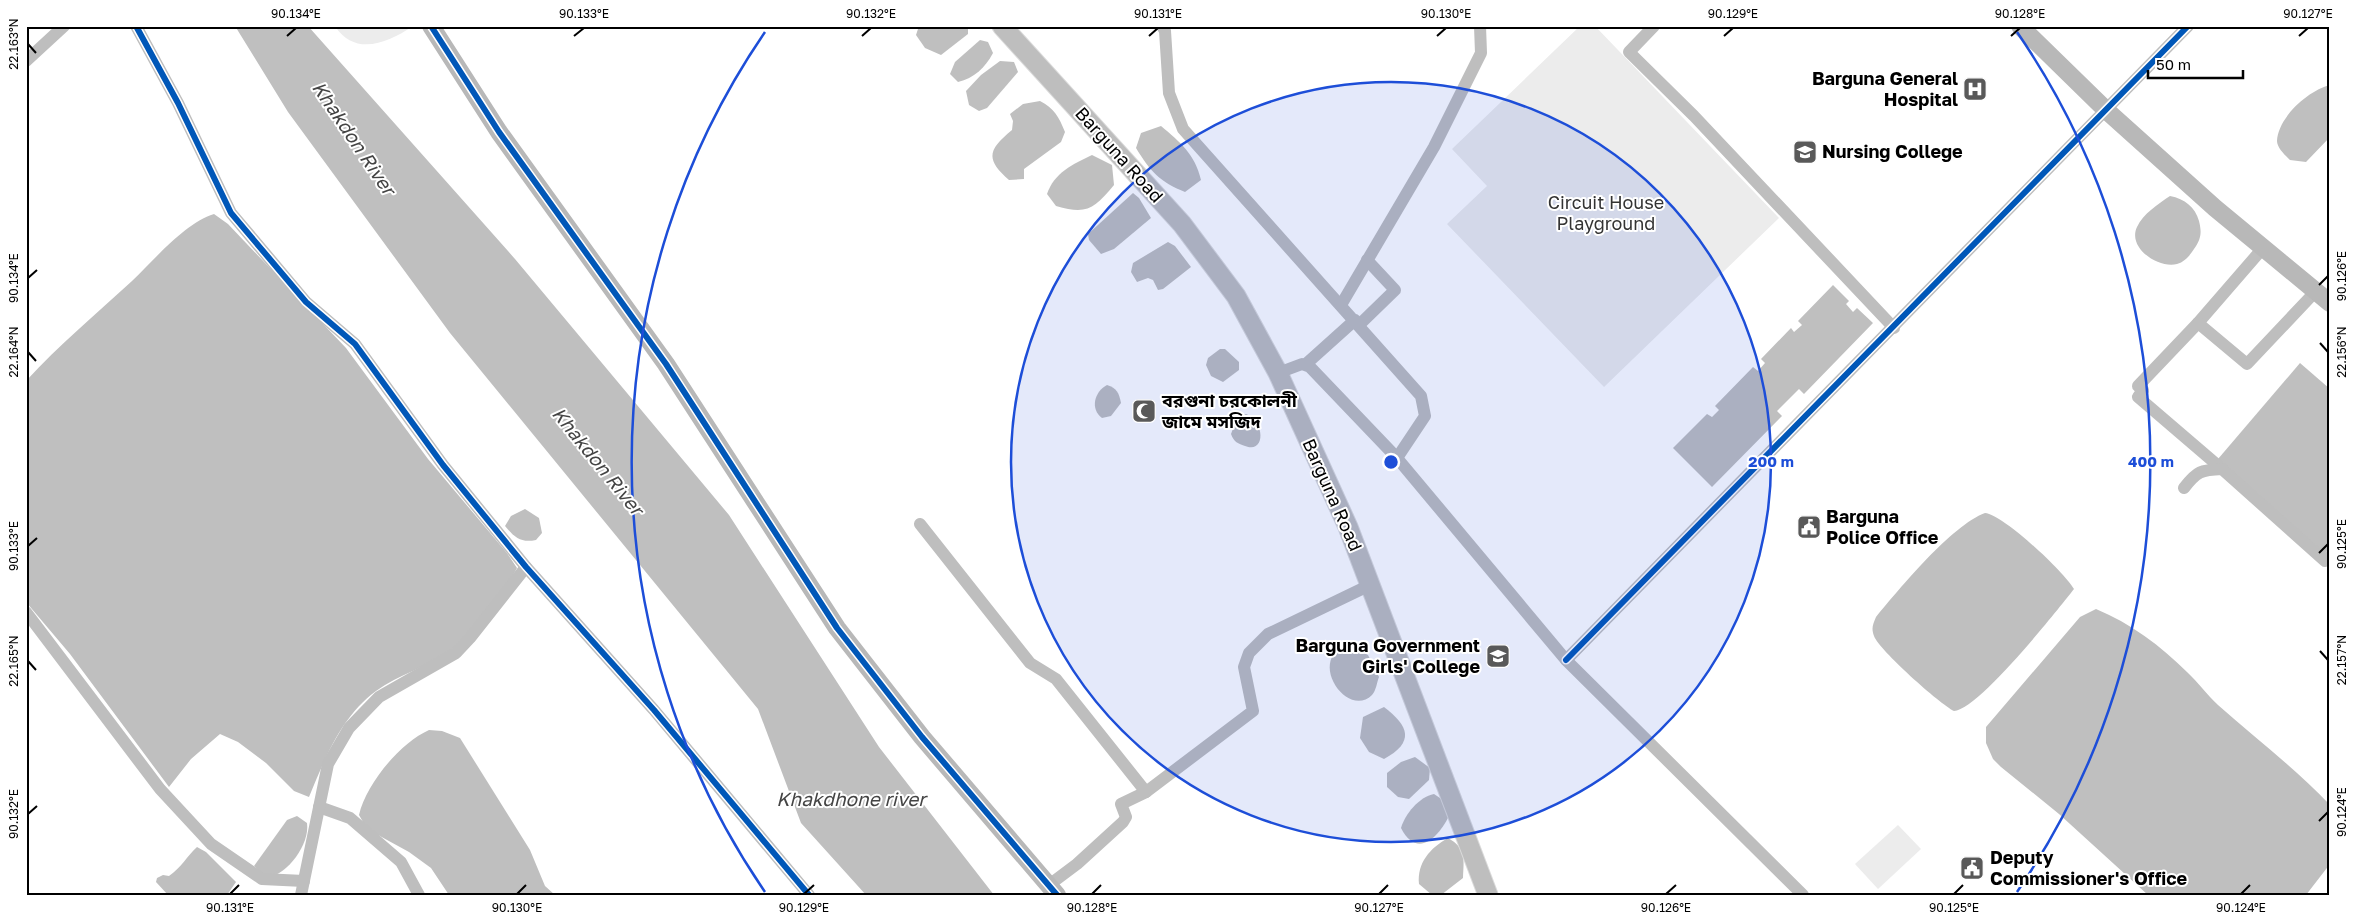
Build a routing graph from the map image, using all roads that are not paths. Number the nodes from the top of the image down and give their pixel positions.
1 (64, 26) edge
2 (136, 26) edge
3 (431, 26) edge
4 (1002, 26) edge
5 (1162, 26) edge
6 (1480, 26) edge
7 (1654, 26) edge
8 (2020, 26) edge
9 (2188, 26) edge
10 (26, 60) edge
11 (2107, 111) junction
12 (2263, 248) junction
13 (1367, 260) junction
14 (2316, 291) junction
15 (2330, 303) edge
16 (1341, 305) junction
17 (1357, 323) junction
18 (2198, 323) junction
19 (1894, 328) junction
20 (1306, 364) junction
21 (1278, 373) junction
22 (1397, 458) junction
23 (2222, 469) junction
24 (2184, 488) dead end
25 (920, 524) dead end
26 (2330, 556) edge
27 (526, 567) junction
28 (1370, 585) junction
29 (26, 612) edge
30 (1566, 660) junction
31 (1146, 792) junction
32 (319, 807) junction
33 (304, 881) junction
34 (1053, 890) edge
35 (301, 895) edge
36 (419, 895) edge
37 (809, 895) edge
38 (1488, 895) edge
39 (1802, 895) edge

1 - 10 street
2 - 27 street
3 - 34 street
4 - 21 main road, Barguna Road
5 - 16 street
6 - 13 street
7 - 19 street
8 - 11 street
9 - 11 street
11 - 12 street
11 - 19 street
12 - 14 street
12 - 18 street
13 - 16 street
13 - 17 street
14 - 15 street
14 - 18 street
16 - 17 street
17 - 20 street
17 - 22 street
18 - 23 street
19 - 30 street
20 - 21 street
20 - 22 street
21 - 28 main road, Barguna Road
22 - 30 street
23 - 24 street
23 - 26 street
25 - 31 street
27 - 32 street
27 - 37 street
28 - 31 street
28 - 38 main road, Barguna Road
29 - 33 street
30 - 39 street
31 - 34 street
32 - 33 street
32 - 36 street
33 - 35 street

